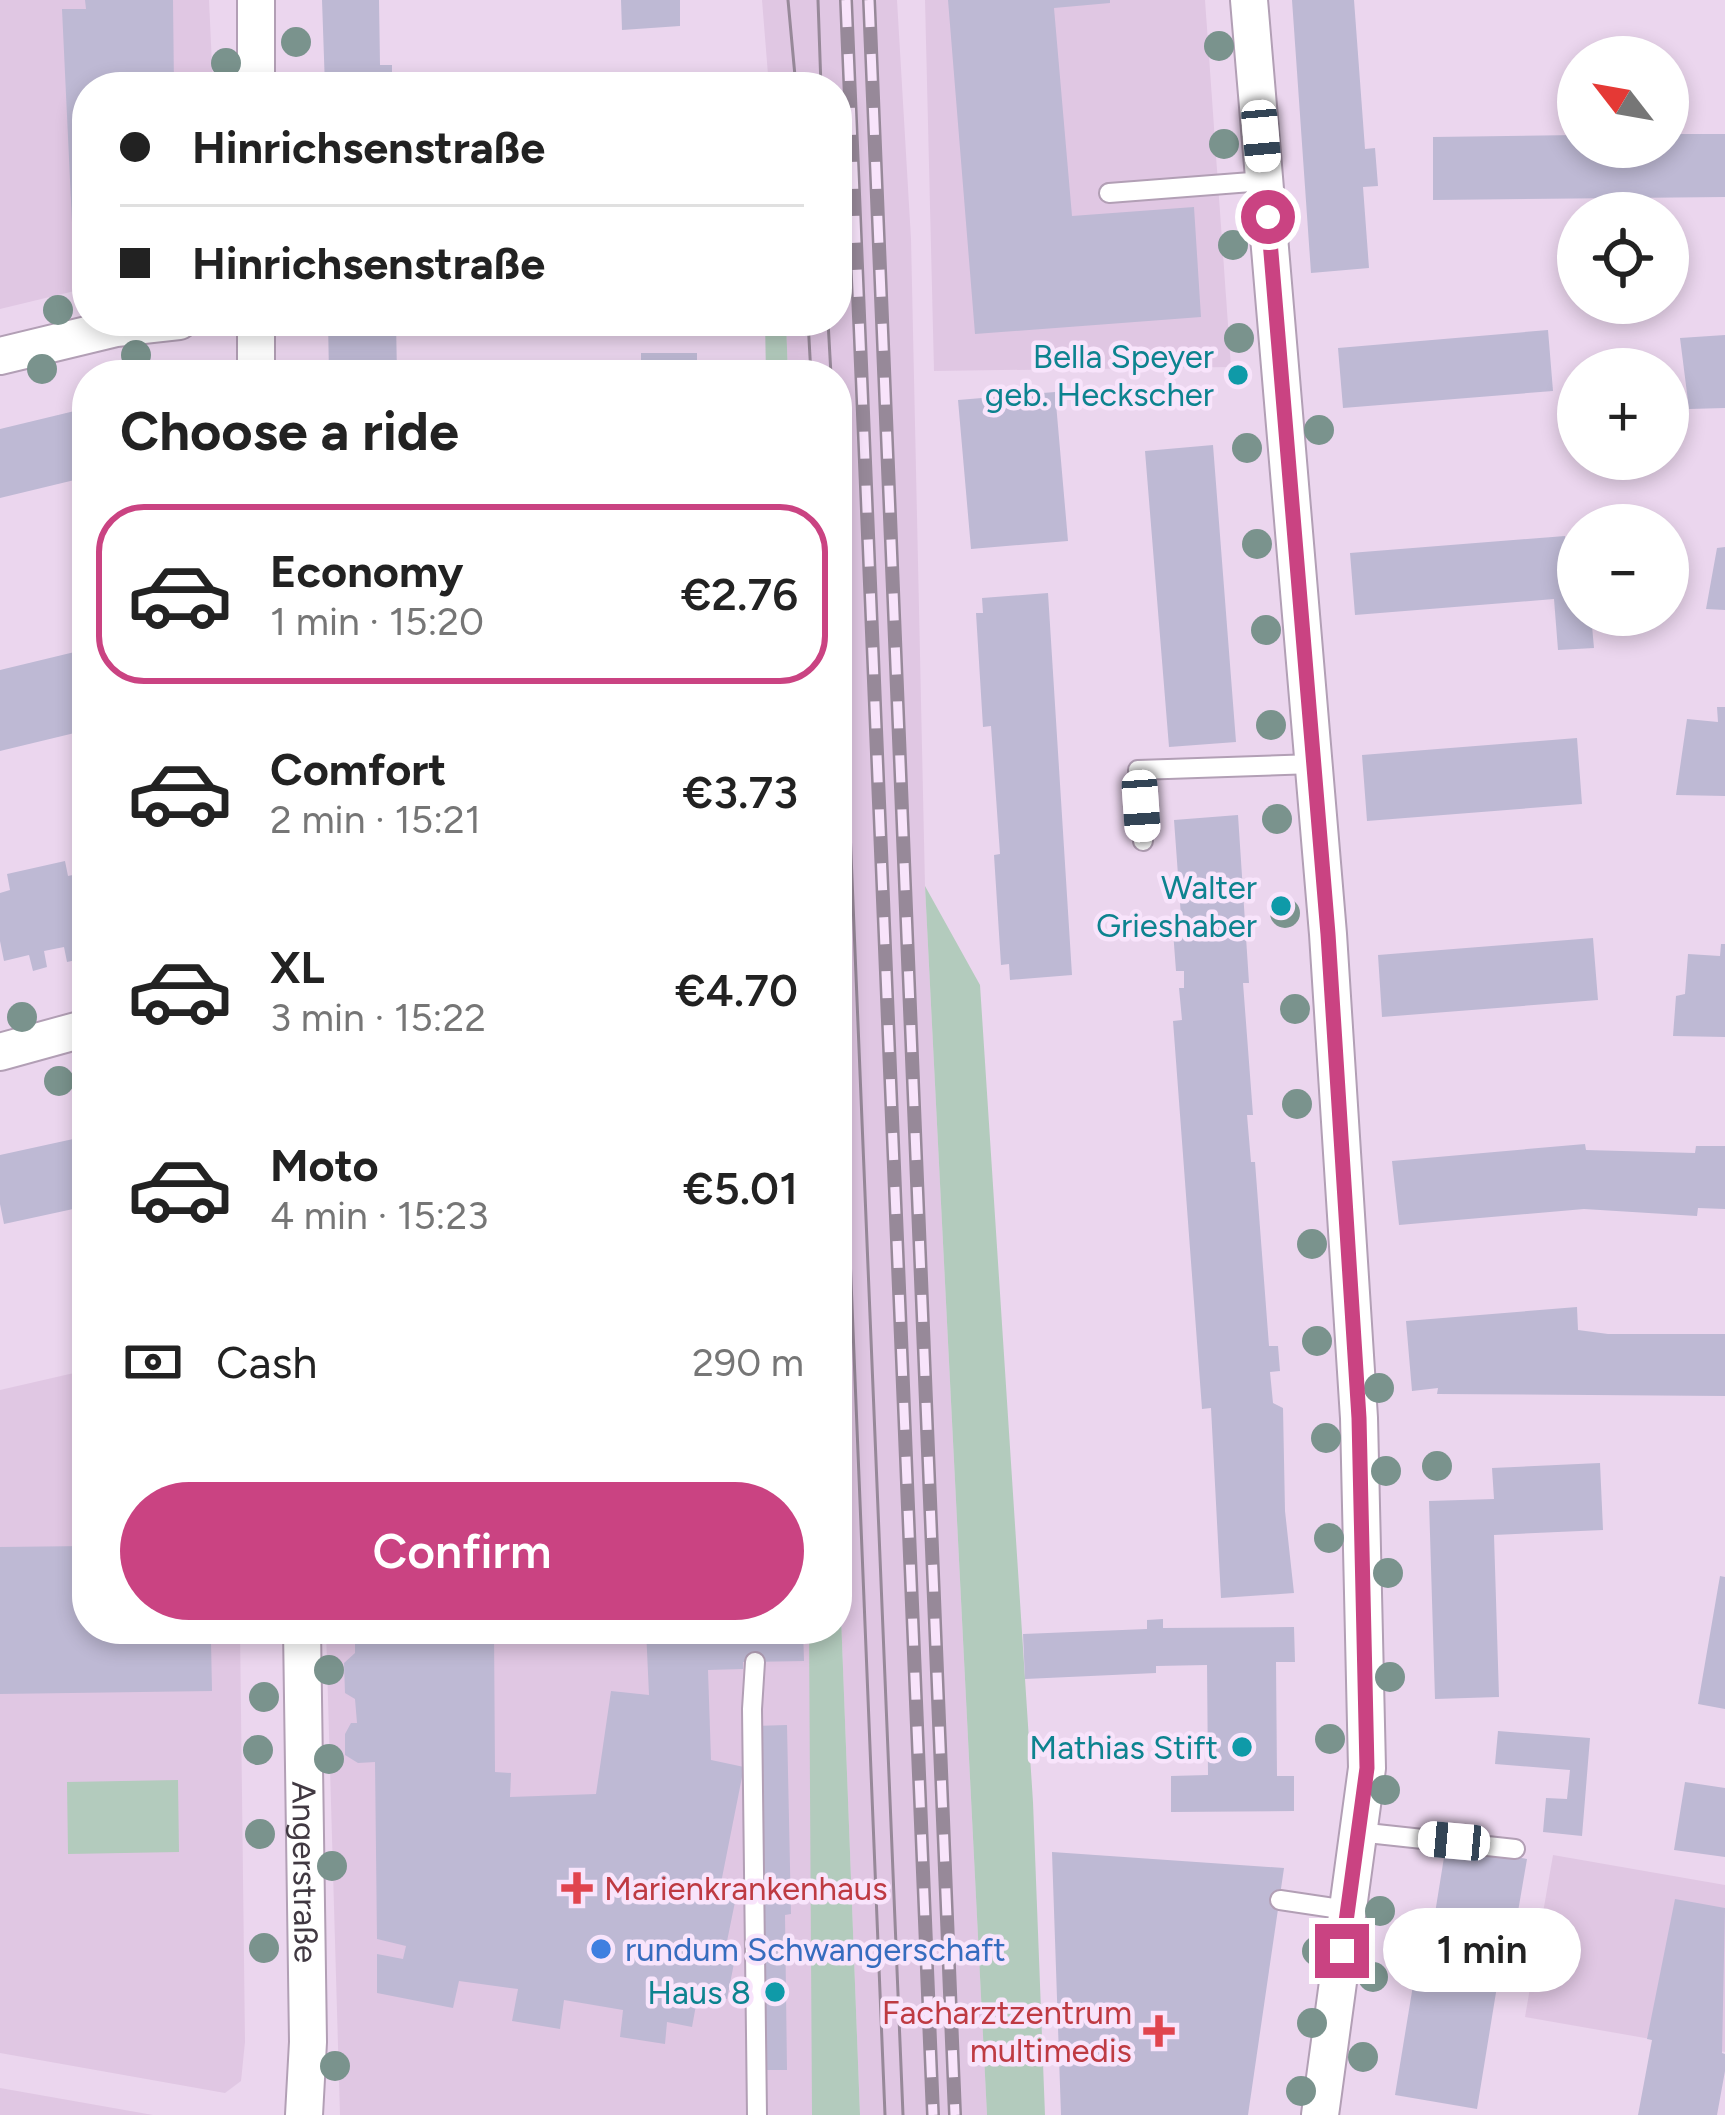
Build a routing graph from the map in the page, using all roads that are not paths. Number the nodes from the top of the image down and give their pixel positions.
1 (256, 0) edge
2 (1250, 0) edge
3 (256, 72) edge
4 (1264, 181) junction
5 (1109, 193) dead end
6 (83, 336) edge
7 (0, 356) edge
8 (1313, 764) junction
9 (1143, 841) dead end
10 (72, 1032) edge
11 (0, 1052) edge
12 (302, 1644) edge
13 (755, 1662) dead end
14 (1358, 1832) junction
15 (1515, 1849) dead end
16 (1280, 1900) dead end
17 (1347, 1910) junction
18 (304, 2115) edge
19 (757, 2115) edge
20 (1320, 2115) edge

1 - 3 street
2 - 4 street
4 - 5 lane
4 - 8 street
6 - 7 street
8 - 9 lane
8 - 14 street
10 - 11 street
12 - 18 street, Angerstraße
13 - 19 lane
14 - 15 lane
14 - 17 street
16 - 17 lane
17 - 20 street

